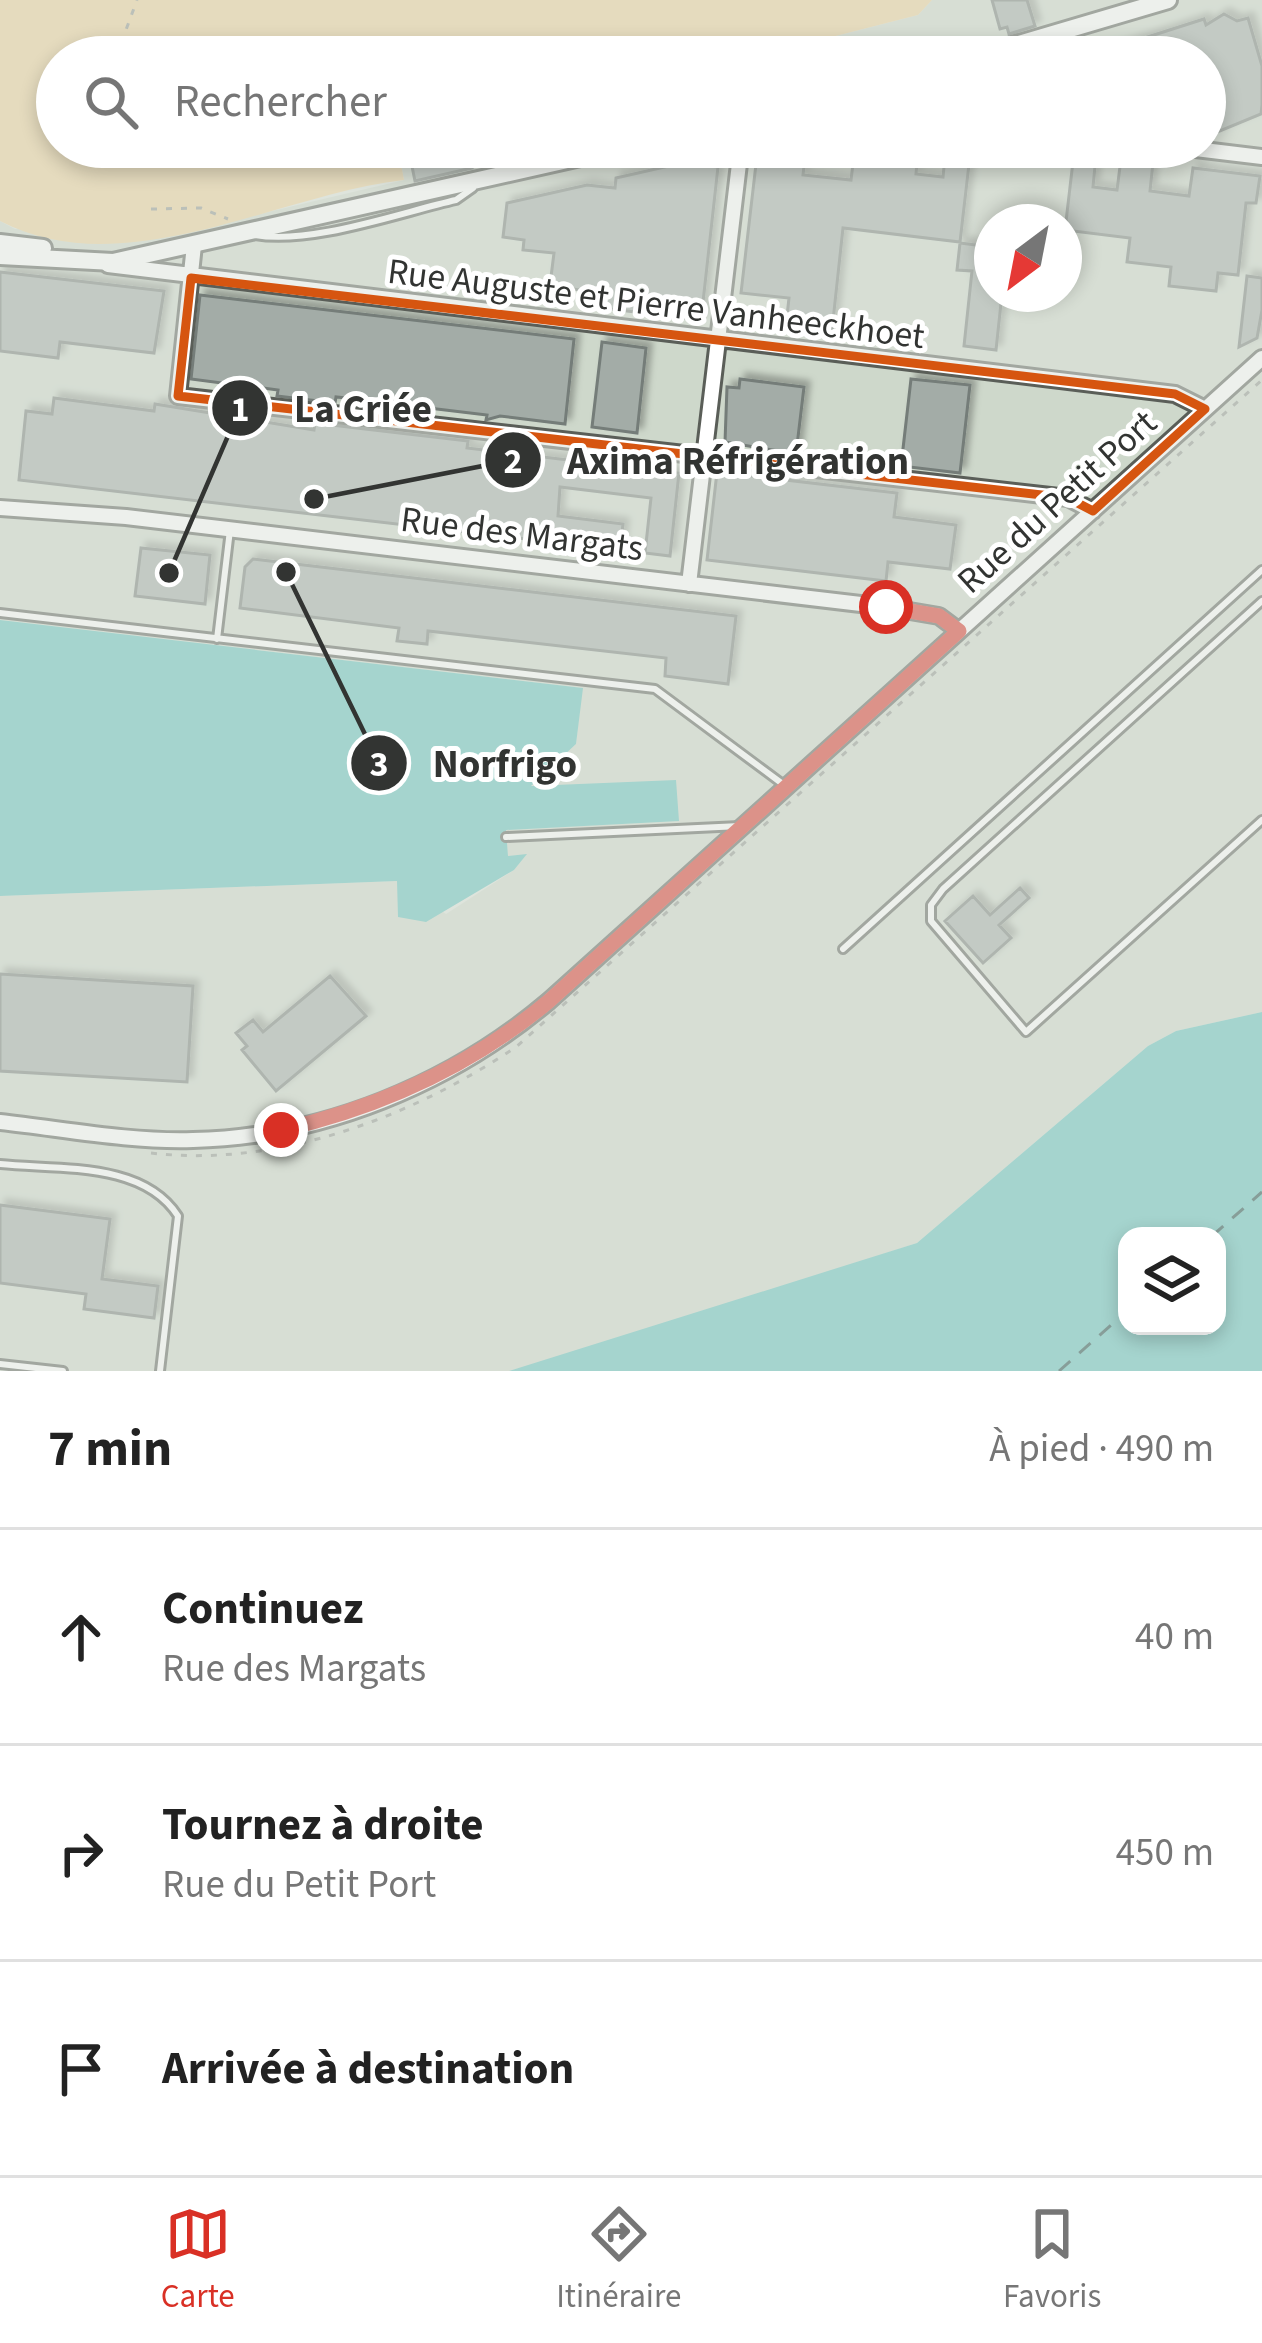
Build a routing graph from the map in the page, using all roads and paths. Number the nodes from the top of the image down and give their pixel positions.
1 (137, 0) edge
2 (1168, 0) edge
3 (124, 36) edge
4 (1035, 36) edge
5 (1226, 153) edge
6 (1262, 157) edge
7 (535, 168) edge
8 (738, 168) edge
9 (151, 209) dead end
10 (243, 234) junction
11 (0, 243) edge
12 (194, 245) junction
13 (152, 255) junction
14 (0, 256) edge
15 (98, 264) junction
16 (191, 278) junction
17 (718, 341) junction
18 (1262, 358) edge
19 (1262, 380) edge
20 (1205, 409) junction
21 (704, 458) junction
22 (0, 508) edge
23 (1093, 511) junction
24 (230, 530) junction
25 (1262, 570) edge
26 (689, 584) junction
27 (1262, 601) edge
28 (0, 613) edge
29 (959, 631) junction
30 (217, 639) junction
31 (787, 787) junction
32 (1262, 820) edge
33 (744, 825) junction
34 (506, 837) dead end
35 (843, 949) dead end
36 (0, 1122) edge
37 (147, 1153) dead end
38 (0, 1164) edge
39 (0, 1364) edge
40 (63, 1371) edge
41 (160, 1371) edge

1 - 3 path
2 - 4 street
5 - 6 street
7 - 10 street
8 - 17 street
9 - 10 path
10 - 12 street
11 - 13 street
12 - 13 street
12 - 16 street
13 - 15 street
14 - 15 street
15 - 16 street, Rue Auguste et Pierre Vanheeckhoet
16 - 17 street, Rue Auguste et Pierre Vanheeckhoet
16 - 21 street
17 - 20 street, Rue Auguste et Pierre Vanheeckhoet
17 - 21 street
18 - 20 street, Rue du Petit Port
19 - 37 path
20 - 23 street, Rue du Petit Port
21 - 23 street
21 - 26 street
22 - 24 street, Rue des Margats
23 - 29 street, Rue du Petit Port
24 - 26 street, Rue des Margats
24 - 30 lane
25 - 35 lane
26 - 29 street, Rue des Margats
27 - 32 lane
28 - 30 lane
29 - 31 street, Rue du Petit Port
30 - 31 lane
31 - 33 street, Rue du Petit Port
33 - 34 lane
33 - 36 street, Rue du Petit Port
38 - 41 lane
39 - 40 lane

